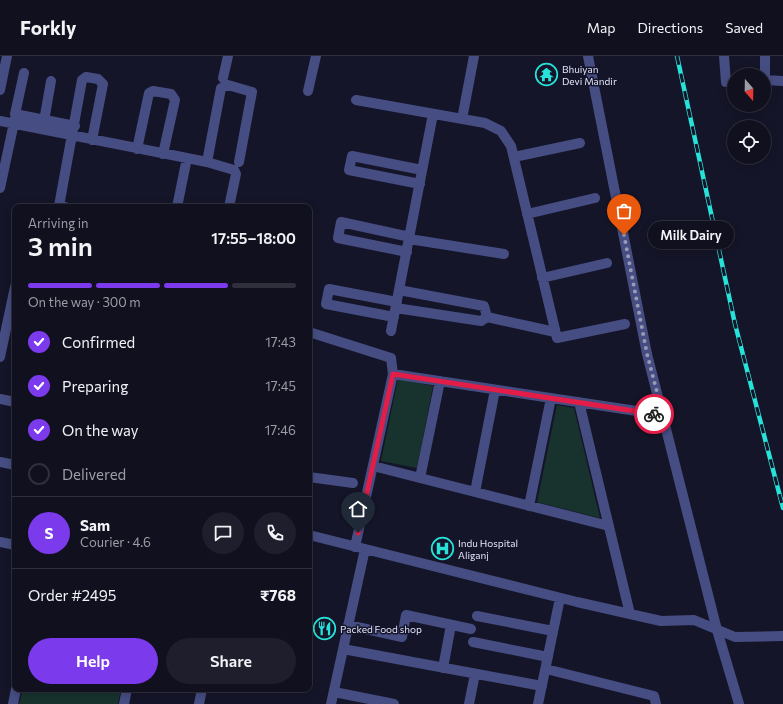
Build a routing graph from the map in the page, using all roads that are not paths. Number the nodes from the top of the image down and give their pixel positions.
1 (8, 56) edge
2 (228, 56) edge
3 (316, 56) edge
4 (474, 56) edge
5 (588, 56) edge
6 (724, 56) edge
7 (764, 56) edge
8 (764, 68) edge
9 (24, 73) dead end
10 (223, 78) dead end
11 (771, 80) edge
12 (783, 80) edge
13 (51, 81) dead end
14 (727, 82) edge
15 (0, 90) edge
16 (308, 91) dead end
17 (356, 100) dead end
18 (433, 114) junction
19 (14, 119) junction
20 (462, 119) junction
21 (0, 121) edge
22 (44, 121) junction
23 (74, 131) junction
24 (92, 140) junction
25 (580, 143) dead end
26 (137, 149) junction
27 (163, 154) junction
28 (514, 157) junction
29 (187, 158) junction
30 (207, 162) junction
31 (240, 162) dead end
32 (422, 170) junction
33 (420, 184) junction
34 (0, 188) edge
35 (595, 198) dead end
36 (62, 204) edge
37 (178, 204) edge
38 (230, 204) edge
39 (527, 214) junction
40 (409, 238) junction
41 (407, 252) junction
42 (504, 254) dead end
43 (607, 263) dead end
44 (542, 278) junction
45 (399, 290) junction
46 (12, 301) edge
47 (396, 309) junction
48 (487, 317) junction
49 (625, 324) dead end
50 (391, 331) dead end
51 (555, 332) junction
52 (312, 333) edge
53 (0, 357) edge
54 (393, 374) junction
55 (440, 381) junction
56 (495, 390) junction
57 (551, 398) junction
58 (0, 399) edge
59 (12, 401) edge
60 (579, 402) junction
61 (663, 415) junction
62 (0, 462) edge
63 (12, 464) edge
64 (373, 466) junction
65 (312, 477) edge
66 (420, 478) junction
67 (352, 483) dead end
68 (475, 492) junction
69 (529, 506) junction
70 (609, 526) junction
71 (312, 536) edge
72 (0, 542) edge
73 (12, 544) edge
74 (355, 547) junction
75 (365, 549) junction
76 (560, 598) junction
77 (630, 614) junction
78 (477, 616) dead end
79 (348, 624) junction
80 (451, 625) junction
81 (471, 630) dead end
82 (717, 630) junction
83 (553, 631) junction
84 (783, 636) edge
85 (473, 642) dead end
86 (343, 650) junction
87 (548, 656) junction
88 (443, 668) junction
89 (546, 669) junction
90 (475, 674) junction
91 (542, 686) junction
92 (15, 692) edge
93 (127, 692) edge
94 (201, 692) edge
95 (334, 692) junction
96 (13, 704) edge
97 (124, 704) edge
98 (199, 704) edge
99 (331, 704) edge
100 (394, 704) edge
101 (469, 704) edge
102 (538, 704) edge
103 (656, 704) edge
104 (738, 704) edge

1 - 15 street
2 - 10 street
3 - 16 street
4 - 20 street
5 - 61 street
6 - 14 street
7 - 8 street
9 - 19 street
11 - 12 street
13 - 22 street
17 - 18 street
18 - 20 street
18 - 32 street
19 - 21 street
19 - 22 street
19 - 23 street
19 - 34 street
20 - 28 street
22 - 23 street
23 - 24 street
23 - 24 street
23 - 36 street
24 - 26 street
25 - 28 street
26 - 27 street
26 - 27 street
27 - 29 street
28 - 39 street
29 - 30 street
29 - 37 street
30 - 31 street
30 - 38 street
32 - 33 street
32 - 33 street
33 - 40 street
35 - 39 street
39 - 44 street
40 - 41 street
40 - 41 street
40 - 42 street
41 - 45 street
43 - 44 street
44 - 51 street
45 - 47 street
45 - 48 street
46 - 53 street
47 - 47 street
47 - 48 street
47 - 50 street
48 - 51 street
49 - 51 street
52 - 54 street
54 - 55 street
54 - 64 street
55 - 56 street
55 - 66 street
56 - 57 street
56 - 68 street
57 - 60 street
57 - 69 street
58 - 59 street
60 - 61 street
60 - 70 street
61 - 82 street
62 - 63 street
64 - 66 street
64 - 74 street
65 - 67 street
66 - 68 street
68 - 69 street
69 - 70 street
70 - 77 street
71 - 74 street
72 - 73 street
74 - 75 street
75 - 76 street
75 - 79 street
76 - 77 street
76 - 83 street
77 - 82 street
78 - 83 street
79 - 80 street
79 - 86 street
80 - 81 street
80 - 88 street
82 - 84 street
82 - 104 street
83 - 87 street
85 - 87 street
86 - 88 street
86 - 95 street
87 - 89 street
88 - 90 street
89 - 91 street
89 - 103 street
90 - 91 street
90 - 101 street
91 - 102 street
92 - 96 street
93 - 97 street
94 - 98 street
95 - 99 street
95 - 100 street

